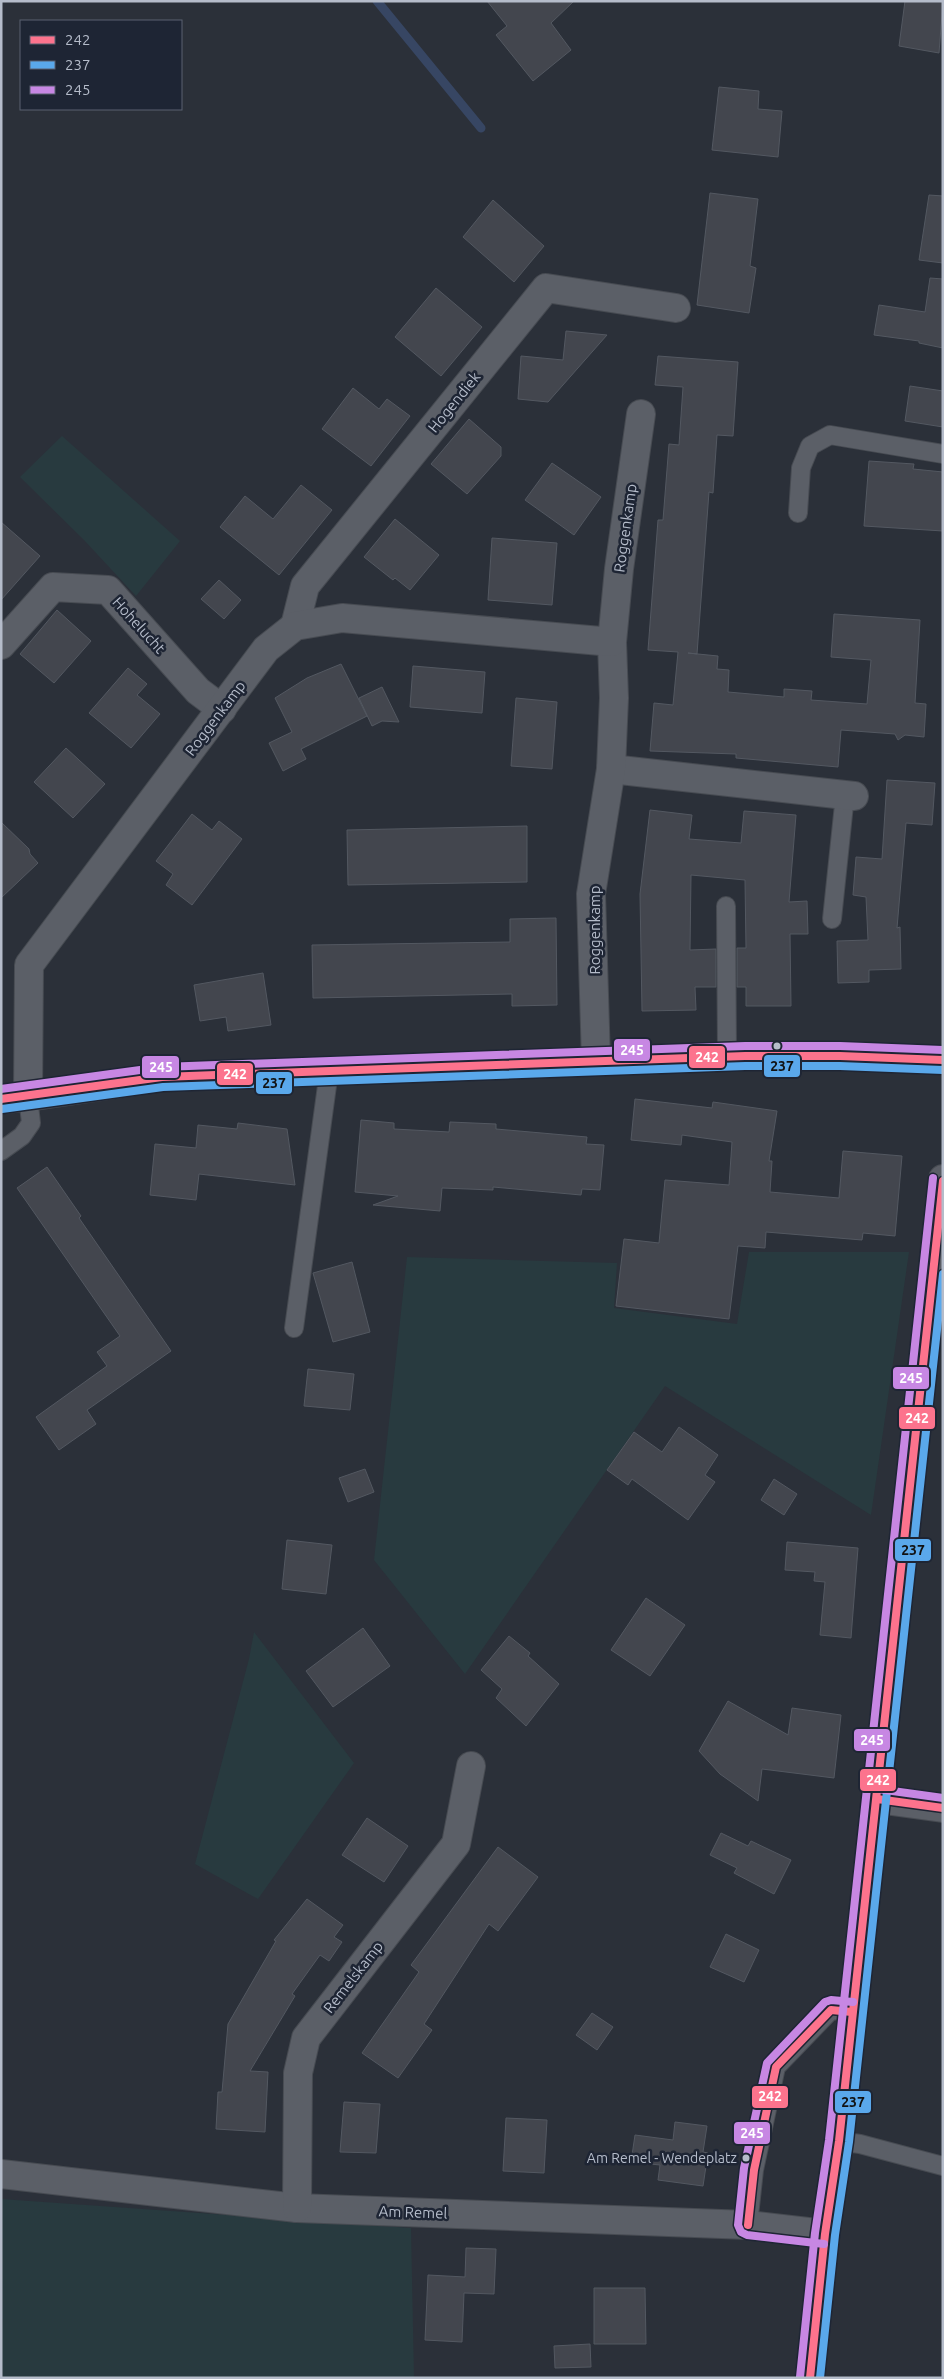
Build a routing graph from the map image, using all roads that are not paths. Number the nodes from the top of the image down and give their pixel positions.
1 (676, 308) dead end
2 (641, 414) dead end
3 (943, 454) edge
4 (798, 513) dead end
5 (296, 626) junction
6 (612, 642) junction
7 (1, 644) edge
8 (222, 709) junction
9 (611, 769) junction
10 (850, 796) joint
11 (726, 906) dead end
12 (832, 919) dead end
13 (727, 1057) junction
14 (943, 1060) edge
15 (596, 1061) junction
16 (330, 1071) junction
17 (28, 1097) junction
18 (1, 1099) edge
19 (1, 1151) edge
20 (943, 1179) edge
21 (294, 1328) dead end
22 (471, 1766) dead end
23 (877, 1799) junction
24 (943, 1808) edge
25 (852, 2012) junction
26 (839, 2141) junction
27 (943, 2166) edge
28 (1, 2174) edge
29 (297, 2208) junction
30 (748, 2225) junction
31 (826, 2234) junction
32 (810, 2378) edge

1 - 5 street, Hogendiek
2 - 6 street, Roggenkamp
3 - 4 lane
5 - 6 street, Roggenkamp
5 - 8 street, Roggenkamp
6 - 9 street, Roggenkamp
7 - 8 street, Hohelucht
8 - 17 street, Roggenkamp
9 - 10 street
9 - 15 street, Roggenkamp
10 - 12 lane
11 - 13 lane
13 - 14 street
13 - 15 street
15 - 16 street
16 - 17 street
16 - 21 lane
17 - 18 street
17 - 19 lane
20 - 23 main road
22 - 29 street, Remelskamp
23 - 24 street
23 - 25 main road
25 - 26 main road
25 - 30 lane
26 - 27 lane
26 - 31 main road
28 - 29 street, Am Remel
29 - 30 street, Am Remel
30 - 31 street, Am Remel
31 - 32 main road

